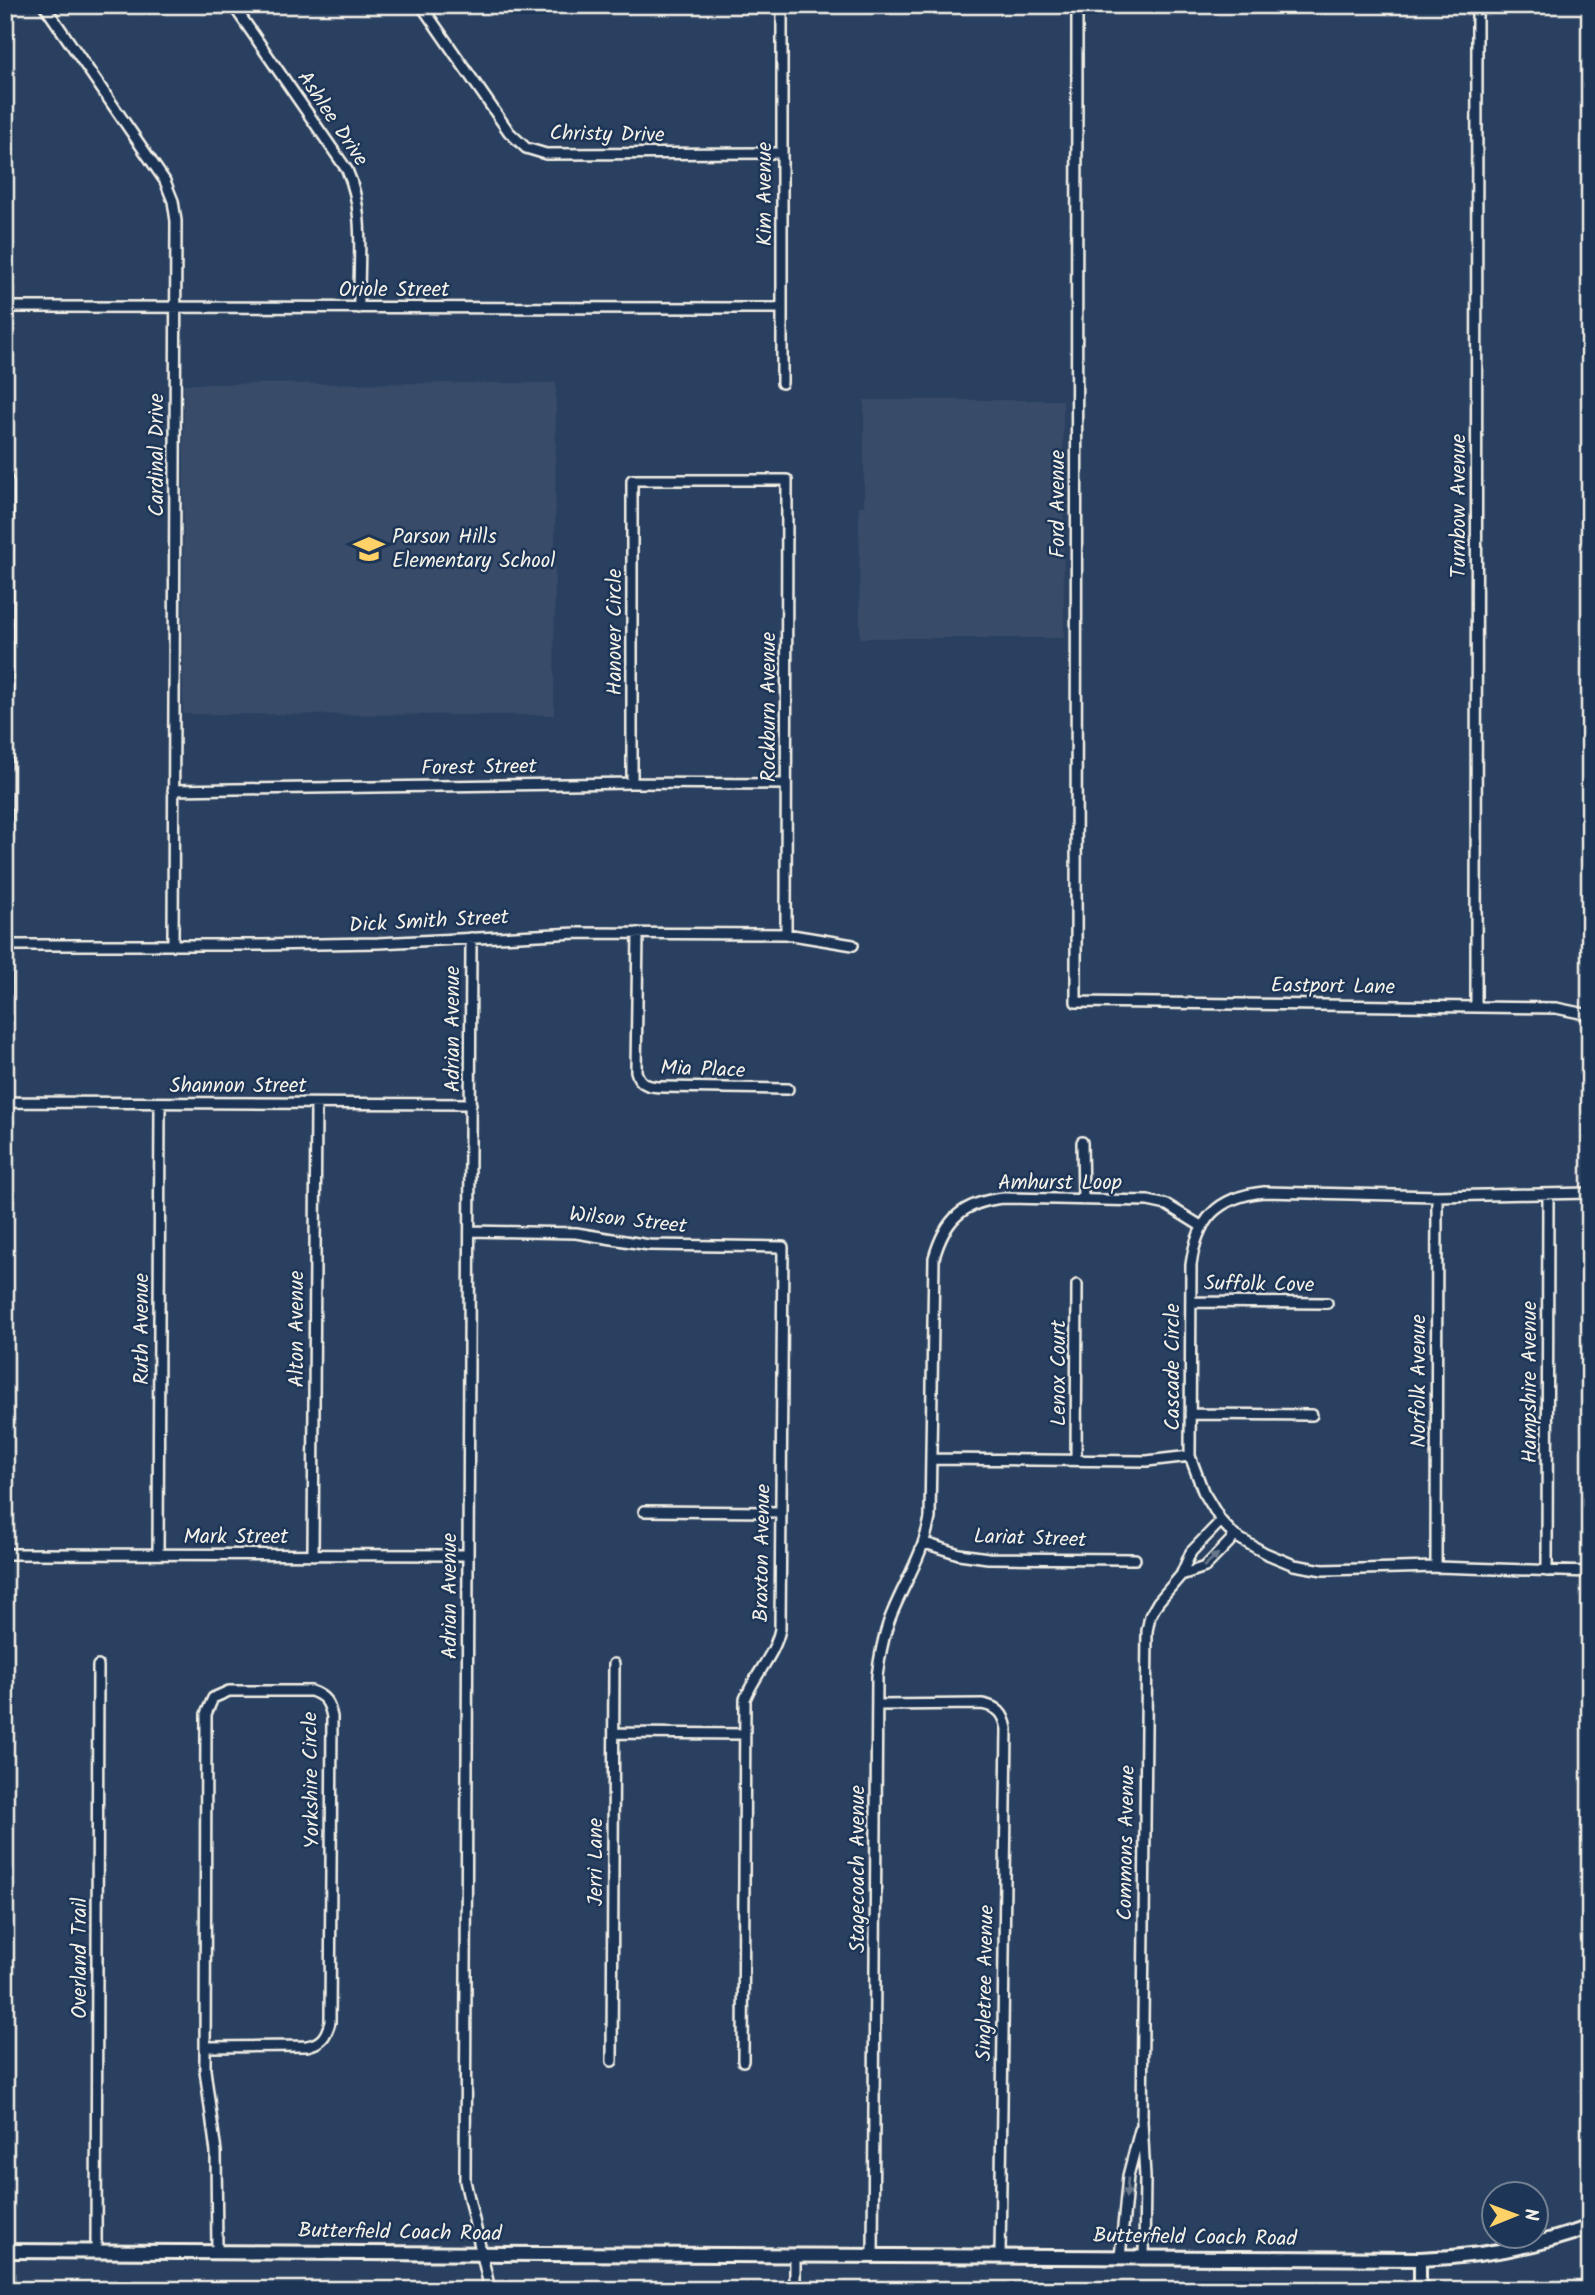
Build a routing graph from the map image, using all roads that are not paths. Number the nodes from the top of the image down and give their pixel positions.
1 (44, 5) edge
2 (233, 5) edge
3 (421, 5) edge
4 (782, 5) edge
5 (1077, 5) edge
6 (1477, 5) edge
7 (782, 153) junction
8 (5, 307) edge
9 (176, 308) junction
10 (359, 308) junction
11 (782, 308) junction
12 (782, 383) dead end
13 (5, 474) edge
14 (787, 480) joint
15 (632, 783) junction
16 (786, 784) junction
17 (173, 790) junction
18 (638, 933) junction
19 (786, 934) junction
20 (471, 937) junction
21 (173, 944) junction
22 (6, 945) edge
23 (853, 945) dead end
24 (1076, 1002) joint
25 (1476, 1006) junction
26 (1590, 1015) edge
27 (788, 1089) dead end
28 (6, 1102) edge
29 (160, 1103) junction
30 (316, 1104) junction
31 (471, 1104) junction
32 (1082, 1142) dead end
33 (1590, 1193) edge
34 (1548, 1194) junction
35 (1437, 1196) junction
36 (1083, 1200) junction
37 (1201, 1226) junction
38 (470, 1231) junction
39 (783, 1247) joint
40 (1077, 1285) dead end
41 (1191, 1302) junction
42 (1327, 1303) dead end
43 (5, 1311) edge
44 (1190, 1413) junction
45 (1312, 1415) dead end
46 (1190, 1456) junction
47 (932, 1459) junction
48 (1076, 1460) junction
49 (932, 1493) joint
50 (644, 1511) dead end
51 (781, 1512) junction
52 (1220, 1521) junction
53 (1235, 1536) junction
54 (925, 1543) junction
55 (5, 1554) edge
56 (158, 1554) junction
57 (313, 1555) junction
58 (467, 1555) junction
59 (1135, 1559) dead end
60 (1436, 1567) junction
61 (1547, 1571) junction
62 (1590, 1572) edge
63 (1181, 1575) junction
64 (614, 1664) dead end
65 (98, 1666) dead end
66 (877, 1705) junction
67 (614, 1733) junction
68 (745, 1734) junction
69 (205, 2046) junction
70 (612, 2061) dead end
71 (743, 2061) dead end
72 (1142, 2121) junction
73 (1590, 2227) edge
74 (5, 2251) edge
75 (96, 2251) junction
76 (217, 2251) junction
77 (482, 2253) junction
78 (795, 2255) junction
79 (873, 2255) junction
80 (1000, 2256) junction
81 (1120, 2257) junction
82 (1144, 2258) junction
83 (1420, 2259) junction
84 (490, 2290) edge
85 (794, 2290) edge
86 (1420, 2290) edge

1 - 9 street, Cardinal Drive
2 - 10 street, Ashlee Drive
3 - 7 street, Christy Drive
4 - 7 street, Kim Avenue
5 - 24 street, Ford Avenue
6 - 25 street, Turnbow Avenue
7 - 11 street, Kim Avenue
8 - 9 street, Oriole Street
9 - 10 street, Oriole Street
9 - 17 street, Cardinal Drive
10 - 11 street, Oriole Street
11 - 12 street, Kim Avenue
13 - 22 street
14 - 15 street, Hanover Circle
14 - 16 street, Rockburn Avenue
15 - 16 street, Forest Street
15 - 17 street, Forest Street
16 - 19 street, Rockburn Avenue
17 - 21 street, Cardinal Drive
18 - 19 street, Dick Smith Street
18 - 20 street, Dick Smith Street
18 - 27 street, Mia Place
19 - 23 street, Dick Smith Street
20 - 21 street, Dick Smith Street
20 - 31 street, Adrian Avenue
21 - 22 street, Dick Smith Street
22 - 28 street
24 - 25 street, Eastport Lane
25 - 26 street, Eastport Lane
28 - 29 street, Shannon Street
28 - 43 street
29 - 30 street, Shannon Street
29 - 56 street, Ruth Avenue
30 - 31 street, Shannon Street
30 - 57 street, Alton Avenue
31 - 38 street, Adrian Avenue
32 - 36 street
33 - 34 street, Cascade Circle
34 - 35 street, Cascade Circle
34 - 61 street, Hampshire Avenue
35 - 37 street, Cascade Circle
35 - 60 street, Norfolk Avenue
36 - 37 street, Amhurst Loop
36 - 47 street, Amhurst Loop
37 - 41 street, Cascade Circle
38 - 39 street, Wilson Street
38 - 58 street, Adrian Avenue
39 - 51 street, Braxton Avenue
40 - 48 street, Lenox Court
41 - 42 street, Suffolk Cove
41 - 44 street, Cascade Circle
44 - 45 street
44 - 46 street, Cascade Circle
46 - 48 street
46 - 52 street, Cascade Circle
47 - 48 street
47 - 49 street, Amhurst Loop
49 - 54 street, Stagecoach Avenue
50 - 51 street
51 - 68 street, Braxton Avenue
52 - 53 street, Cascade Circle
52 - 63 street, Commons Avenue
53 - 60 street, Cascade Circle
63 -> 53 street, Commons Avenue
54 - 59 street, Lariat Street
54 - 66 street, Stagecoach Avenue
55 - 56 street, Mark Street
56 - 57 street, Mark Street
57 - 58 street, Mark Street
58 - 77 street, Adrian Avenue
60 - 61 street, Cascade Circle
61 - 62 street, Cascade Circle
63 - 72 street, Commons Avenue
64 - 67 street, Jerri Lane
65 - 75 street, Overland Trail
66 - 79 street, Stagecoach Avenue
66 - 80 street, Singletree Avenue
67 - 68 street
67 - 70 street, Jerri Lane
68 - 71 street, Braxton Avenue
69 - 69 street, Yorkshire Circle
69 - 76 street, Yorkshire Circle
72 -> 81 street, Commons Avenue
72 - 82 street, Commons Avenue
73 - 83 main road, Butterfield Coach Road
74 - 75 main road, Butterfield Coach Road
75 - 76 main road, Butterfield Coach Road
76 - 77 main road, Butterfield Coach Road
77 - 78 main road, Butterfield Coach Road
77 - 84 street, Adrian Avenue
78 - 79 main road, Butterfield Coach Road
78 - 85 street
79 - 80 main road, Butterfield Coach Road
80 - 81 main road, Butterfield Coach Road
81 - 82 main road, Butterfield Coach Road
82 - 83 main road, Butterfield Coach Road
83 - 86 street

